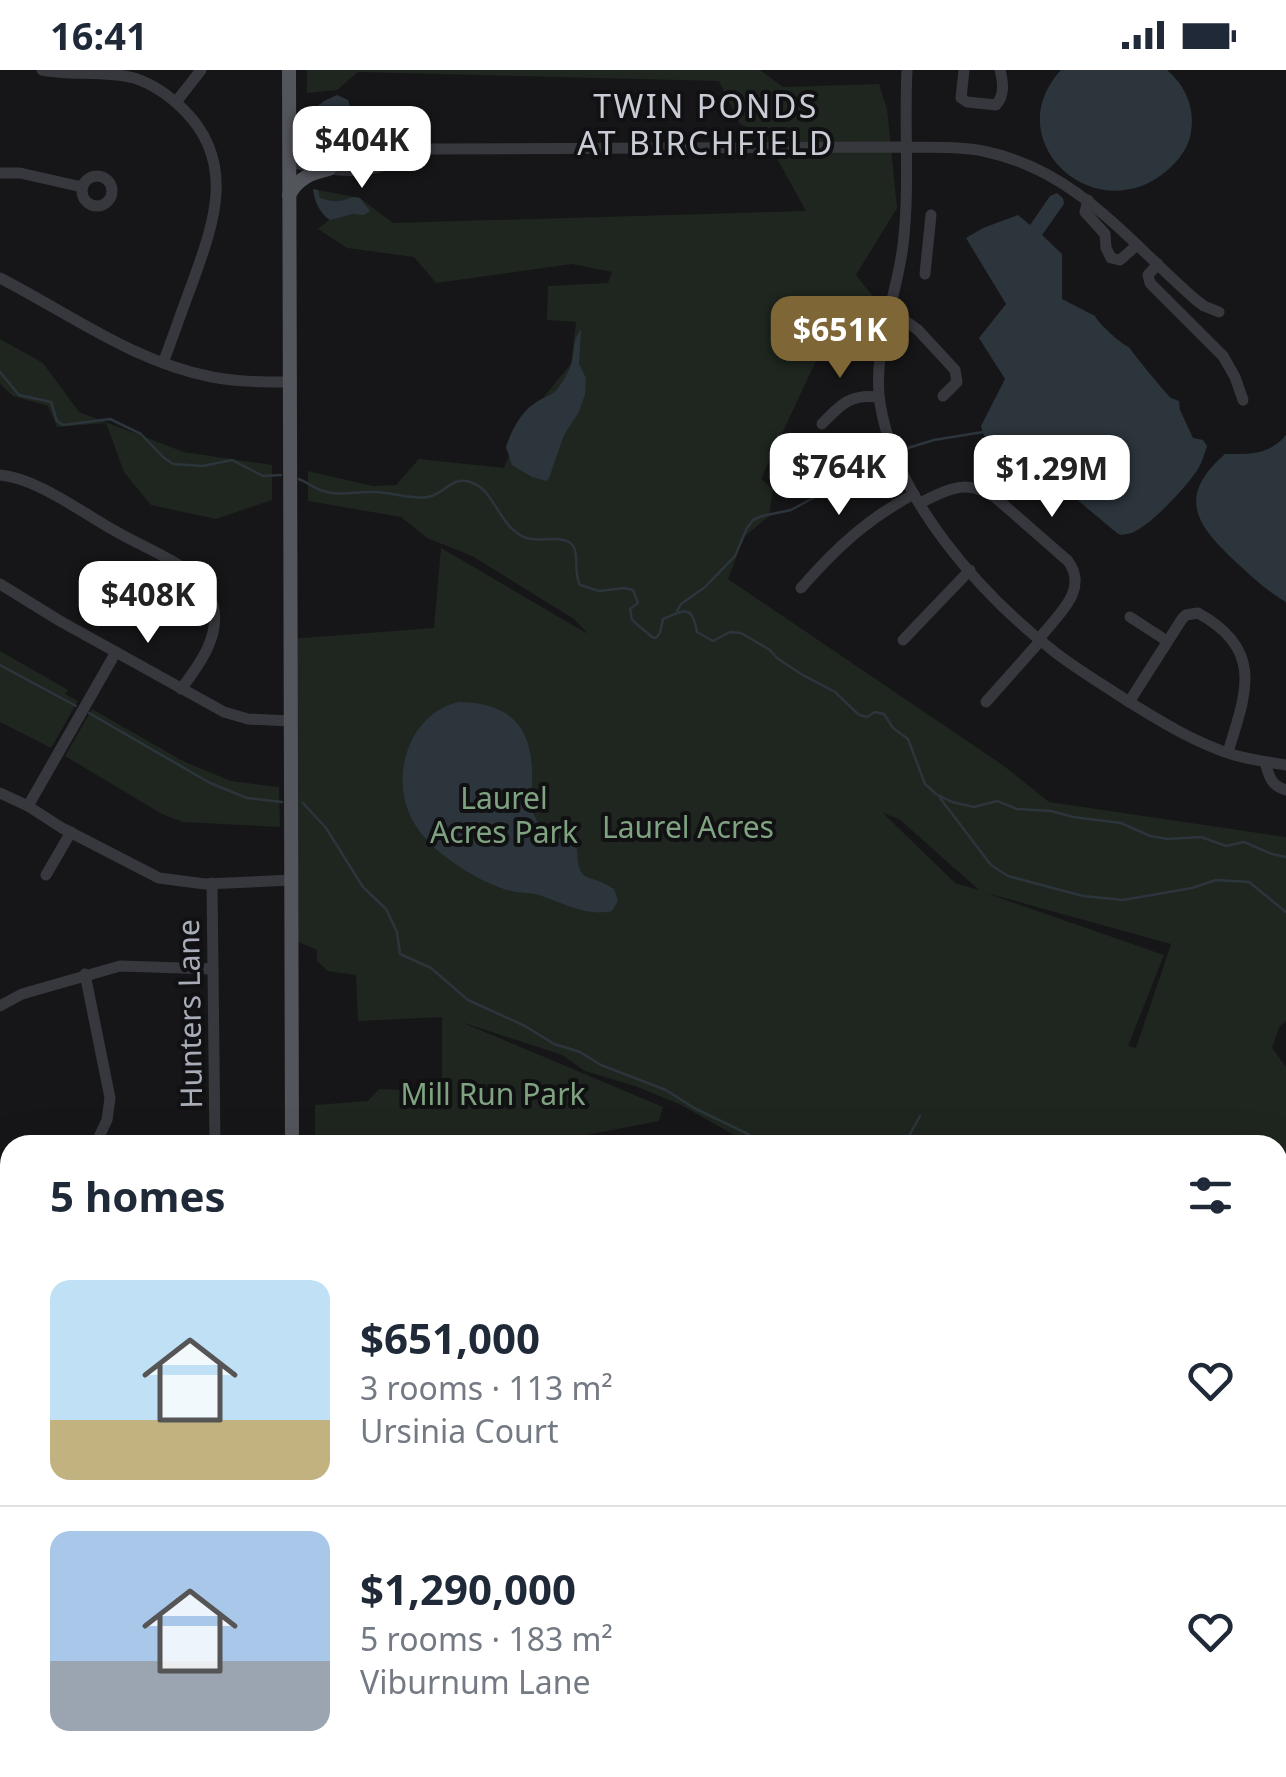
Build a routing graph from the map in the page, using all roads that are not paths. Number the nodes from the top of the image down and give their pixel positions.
1 (42, 70) edge
2 (200, 70) edge
3 (289, 70) edge
4 (907, 70) edge
5 (964, 70) edge
6 (1000, 70) edge
7 (176, 102) junction
8 (290, 145) junction
9 (906, 147) junction
10 (424, 149) junction
11 (290, 162) junction
12 (328, 169) junction
13 (0, 172) edge
14 (82, 187) dead end
15 (289, 195) junction
16 (1088, 200) junction
17 (931, 214) dead end
18 (1137, 245) junction
19 (902, 253) junction
20 (927, 257) junction
21 (1158, 264) junction
22 (926, 274) dead end
23 (0, 278) edge
24 (1218, 312) dead end
25 (888, 319) junction
26 (163, 364) junction
27 (290, 382) junction
28 (943, 396) dead end
29 (879, 397) junction
30 (1243, 400) dead end
31 (822, 424) dead end
32 (0, 475) edge
33 (917, 499) junction
34 (970, 570) junction
35 (0, 584) edge
36 (801, 588) dead end
37 (1130, 617) dead end
38 (902, 640) dead end
39 (1040, 640) junction
40 (1167, 641) junction
41 (116, 652) junction
42 (182, 689) junction
43 (986, 702) dead end
44 (1129, 702) junction
45 (291, 720) junction
46 (1228, 752) junction
47 (1265, 762) junction
48 (1286, 766) edge
49 (1286, 790) edge
50 (0, 793) edge
51 (28, 806) junction
52 (71, 832) junction
53 (46, 875) dead end
54 (292, 880) junction
55 (212, 883) junction
56 (213, 969) junction
57 (85, 974) junction
58 (0, 1006) edge
59 (100, 1135) edge
60 (215, 1135) edge
61 (292, 1135) edge

1 - 7 street
2 - 7 street
3 - 8 main road
4 - 9 street
5 - 6 street
7 - 26 street
8 - 10 street
8 - 11 main road
9 - 10 street
9 - 16 street
9 - 19 street
10 - 12 street
11 - 12 street
11 - 15 main road
12 - 15 main road
13 - 14 street
15 - 27 main road
16 - 18 street
16 - 18 street
17 - 20 street
18 - 21 street
19 - 20 street
19 - 25 street
20 - 22 street
21 - 24 street
21 - 30 street
23 - 26 street
25 - 28 street
25 - 29 street
26 - 27 street
27 - 45 main road
29 - 31 street
29 - 33 street
32 - 42 street
33 - 34 street
33 - 36 street
33 - 39 street
34 - 38 street
34 - 39 street
35 - 41 street
37 - 40 street
39 - 43 street
39 - 44 street
40 - 44 street
40 - 46 street
41 - 42 street
41 - 51 street
42 - 45 street
44 - 46 street
45 - 54 main road
46 - 47 street
47 - 48 street
47 - 49 street
50 - 51 street
51 - 52 street
52 - 53 street
52 - 55 street
54 - 55 street
54 - 61 main road
55 - 56 street, Hunters Lane
56 - 57 street
56 - 60 street, Hunters Lane
57 - 58 street
57 - 59 street

